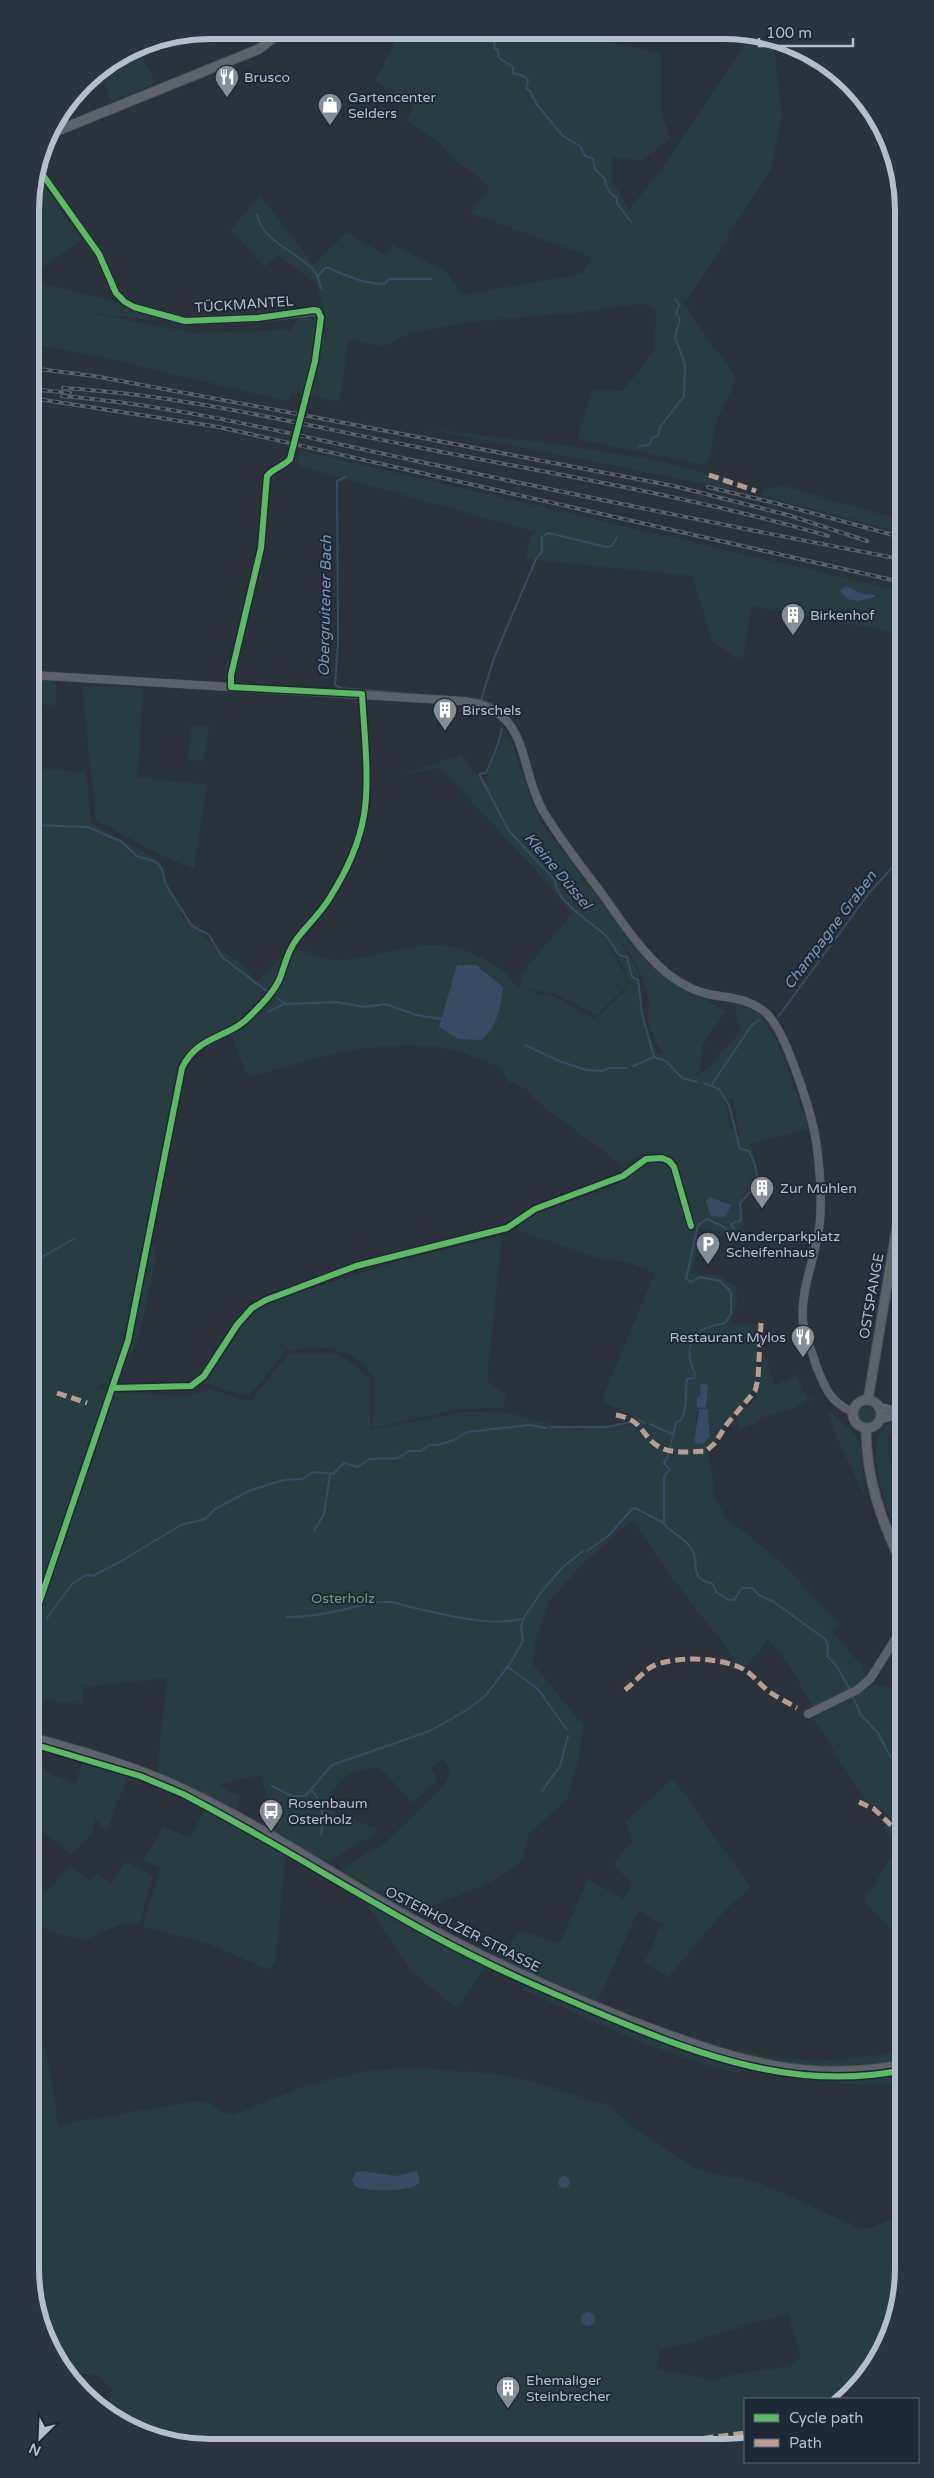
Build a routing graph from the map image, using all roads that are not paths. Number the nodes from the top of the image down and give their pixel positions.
1 (272, 39) edge
2 (58, 130) edge
3 (43, 175) edge
4 (318, 311) dead end
5 (39, 675) edge
6 (895, 1238) edge
7 (868, 1400) junction
8 (879, 1407) junction
9 (895, 1410) edge
10 (853, 1412) junction
11 (895, 1415) edge
12 (880, 1420) junction
13 (866, 1429) junction
14 (895, 1551) edge
15 (895, 1640) edge
16 (808, 1714) dead end
17 (39, 1740) edge
18 (895, 2066) edge

1 - 2 main road
3 - 4 street, TÜCKMANTEL
5 - 10 street
6 - 7 main road, OSTSPANGE
7 - 8 main road
7 - 10 main road
8 - 9 street
8 - 12 main road
10 - 13 main road
11 - 12 street
12 - 13 main road
13 - 14 main road
15 - 16 street
17 - 18 main road, OSTERHOLZER STRASSE

